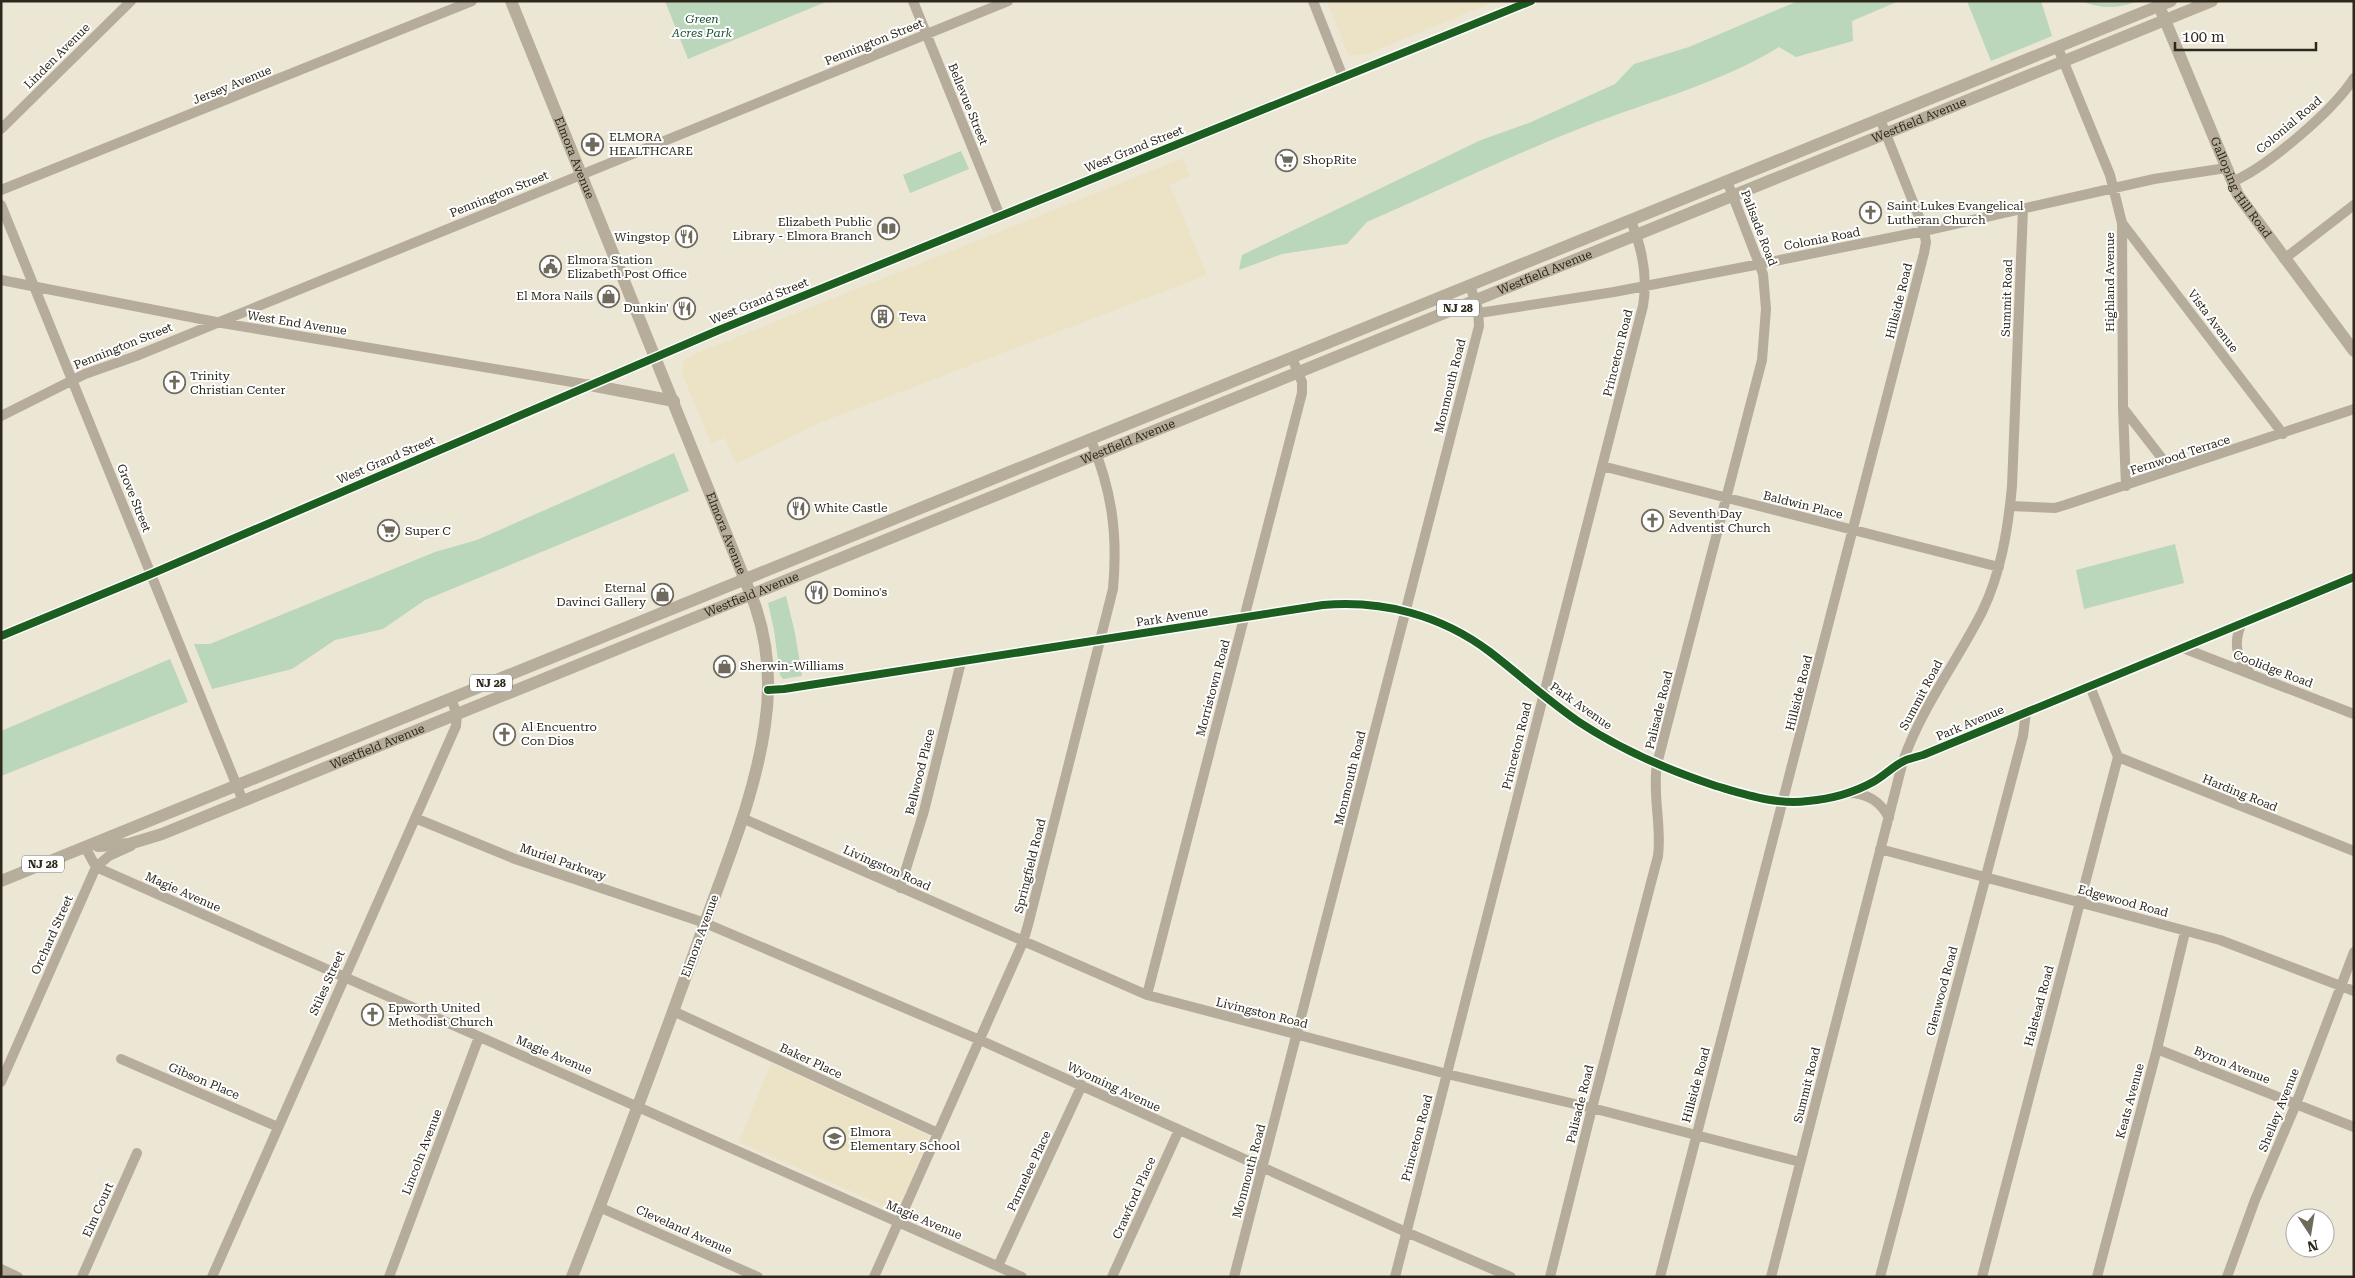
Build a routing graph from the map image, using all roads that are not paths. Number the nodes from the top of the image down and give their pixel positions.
1 (131, 1) edge
2 (472, 1) edge
3 (511, 1) edge
4 (914, 1) edge
5 (1008, 1) edge
6 (1313, 1) edge
7 (1531, 1) edge
8 (2212, 1) edge
9 (2165, 4) edge
10 (2165, 20) junction
11 (926, 34) junction
12 (2058, 48) junction
13 (2064, 62) junction
14 (1343, 77) junction
15 (2354, 78) edge
16 (1880, 120) junction
17 (1, 129) edge
18 (1886, 134) junction
19 (2226, 168) junction
20 (582, 174) junction
21 (1727, 182) junction
22 (2232, 182) junction
23 (2114, 188) junction
24 (1, 190) edge
25 (1733, 196) junction
26 (1, 205) edge
27 (2354, 205) edge
28 (2024, 209) junction
29 (1000, 216) junction
30 (1631, 221) junction
31 (2122, 223) junction
32 (1924, 231) junction
33 (1637, 235) junction
34 (2284, 259) junction
35 (1760, 264) junction
36 (1, 280) edge
37 (34, 286) junction
38 (1470, 286) junction
39 (1645, 286) junction
40 (1477, 307) junction
41 (216, 322) junction
42 (2352, 346) edge
43 (656, 357) junction
44 (1292, 358) junction
45 (1298, 372) junction
46 (72, 380) junction
47 (590, 385) junction
48 (674, 400) junction
49 (2123, 408) junction
50 (2354, 408) edge
51 (1, 416) edge
52 (2283, 434) junction
53 (1091, 440) junction
54 (1097, 454) junction
55 (1602, 466) junction
56 (2171, 470) junction
57 (2126, 486) junction
58 (1726, 498) junction
59 (2010, 506) junction
60 (917, 510) junction
61 (923, 525) junction
62 (1853, 531) junction
63 (1999, 566) junction
64 (151, 574) junction
65 (2354, 577) edge
66 (745, 580) junction
67 (751, 595) junction
68 (1406, 611) junction
69 (1244, 617) junction
70 (2242, 623) junction
71 (1, 636) edge
72 (1100, 639) junction
73 (2182, 648) junction
74 (576, 649) junction
75 (960, 662) junction
76 (582, 663) junction
77 (2250, 674) junction
78 (2090, 686) junction
79 (768, 690) junction
80 (1543, 695) junction
81 (451, 700) junction
82 (2026, 712) junction
83 (457, 714) junction
84 (2354, 714) edge
85 (2118, 757) junction
86 (1903, 761) junction
87 (1658, 764) junction
88 (237, 786) junction
89 (1846, 794) junction
90 (243, 801) junction
91 (1784, 803) junction
92 (415, 818) junction
93 (742, 818) junction
94 (1888, 818) junction
95 (162, 834) junction
96 (85, 847) junction
97 (1880, 849) junction
98 (2354, 851) edge
99 (96, 867) junction
100 (1984, 877) junction
101 (1, 881) edge
102 (900, 888) junction
103 (2080, 902) junction
104 (705, 922) junction
105 (2185, 932) junction
106 (1023, 942) junction
107 (2354, 952) edge
108 (344, 976) junction
109 (2340, 987) junction
110 (2354, 992) edge
111 (1147, 995) junction
112 (673, 1011) junction
113 (1297, 1034) junction
114 (479, 1037) junction
115 (980, 1040) junction
116 (2157, 1049) junction
117 (121, 1059) dead end
118 (1447, 1074) junction
119 (1, 1082) edge
120 (1082, 1085) junction
121 (2296, 1104) junction
122 (639, 1106) junction
123 (1592, 1108) junction
124 (278, 1127) junction
125 (2354, 1127) edge
126 (1179, 1130) junction
127 (938, 1133) junction
128 (1695, 1135) junction
129 (137, 1153) dead end
130 (1800, 1162) junction
131 (1263, 1168) junction
132 (600, 1207) junction
133 (899, 1222) junction
134 (1406, 1232) junction
135 (998, 1266) junction
136 (1, 1268) edge
137 (18, 1277) edge
138 (82, 1277) edge
139 (212, 1277) edge
140 (389, 1277) edge
141 (572, 1277) edge
142 (758, 1277) edge
143 (874, 1277) edge
144 (1022, 1277) edge
145 (1112, 1277) edge
146 (1234, 1277) edge
147 (1395, 1277) edge
148 (1511, 1277) edge
149 (1550, 1277) edge
150 (1660, 1277) edge
151 (1771, 1277) edge
152 (1880, 1277) edge
153 (1982, 1277) edge
154 (2097, 1277) edge
155 (2228, 1277) edge

1 - 17 street, Linden Avenue
2 - 24 street, Jersey Avenue
3 - 20 main road, Elmora Avenue
4 - 11 street, Bellevue Street
5 - 11 street, Pennington Street
6 - 14 street
7 - 14 street, West Grand Street
8 - 10 main road, NJ 28
9 - 10 main road, Galloping Hill Road
9 - 12 main road, Westfield Avenue / NJ 28
10 - 13 main road, Westfield Avenue / NJ 28
10 - 19 main road, Galloping Hill Road
11 - 20 street, Pennington Street
11 - 29 street, Bellevue Street
12 - 13 street, Highland Avenue
12 - 16 main road, Westfield Avenue / NJ 28
13 - 18 main road, Westfield Avenue / NJ 28
13 - 23 street, Highland Avenue
14 - 29 street, West Grand Street
15 - 22 street, Colonial Road
16 - 18 street, Hillside Road
16 - 21 main road, Westfield Avenue / NJ 28
18 - 25 main road, Westfield Avenue / NJ 28
18 - 32 street, Hillside Road
19 - 22 main road, Galloping Hill Road
19 - 23 street, Colonia Road
20 - 41 street, Pennington Street
20 - 43 main road, Elmora Avenue
21 - 25 street, Palisade Road
21 - 30 main road, Westfield Avenue / NJ 28
22 - 34 main road, Galloping Hill Road
23 - 28 street, Colonia Road
23 - 31 street, Highland Avenue
25 - 33 main road, Westfield Avenue / NJ 28
25 - 35 street, Palisade Road
26 - 37 street, Grove Street
27 - 34 street
28 - 32 street, Colonia Road
28 - 59 street, Summit Road
29 - 43 street, West Grand Street
30 - 33 street, Princeton Road
30 - 38 main road, Westfield Avenue / NJ 28
31 - 49 street, Highland Avenue
31 - 52 street, Vista Avenue
32 - 35 street, Colonia Road
32 - 62 street, Hillside Road
33 - 39 street, Princeton Road
33 - 40 main road, Westfield Avenue / NJ 28
34 - 42 main road, Galloping Hill Road
35 - 39 street, Colonia Road
35 - 58 street, Palisade Road
36 - 37 street, West End Avenue
37 - 41 street, West End Avenue
37 - 46 street, Grove Street
38 - 40 street, Monmouth Road
38 - 44 main road, Westfield Avenue / NJ 28
39 - 40 street, Colonia Road
39 - 55 street, Princeton Road
40 - 45 main road, Westfield Avenue / NJ 28
40 - 68 street, Monmouth Road
41 - 46 street, Pennington Street
41 - 47 street, West End Avenue
43 - 47 street, West Grand Street
43 - 48 main road, Elmora Avenue
44 - 45 street, Morristown Road
44 - 53 main road, Westfield Avenue / NJ 28
45 - 54 main road, Westfield Avenue / NJ 28
45 - 69 street, Morristown Road
46 - 51 street, Pennington Street
46 - 64 street, Grove Street
47 - 48 main road
47 - 64 street, West Grand Street
48 - 66 main road, Elmora Avenue
49 - 56 street
49 - 57 street, Highland Avenue
50 - 52 street, Fernwood Terrace
52 - 56 street, Fernwood Terrace
53 - 54 street, Springfield Road
53 - 60 main road, Westfield Avenue / NJ 28
54 - 61 main road, Westfield Avenue / NJ 28
54 - 72 street, Springfield Road
55 - 58 street, Baldwin Place
55 - 80 street, Princeton Road
56 - 57 street, Fernwood Terrace
57 - 59 street, Fernwood Terrace
58 - 62 street, Baldwin Place
58 - 87 street, Palisade Road
59 - 63 street, Summit Road
60 - 61 main road
60 - 66 main road, Westfield Avenue / NJ 28
61 - 67 main road, Westfield Avenue / NJ 28
62 - 63 street, Baldwin Place
62 - 91 street, Hillside Road
63 - 86 street, Summit Road
64 - 71 street, West Grand Street
64 - 88 street, Grove Street
65 - 70 street, Park Avenue
66 - 67 main road, Elmora Avenue
66 - 74 main road, Westfield Avenue / NJ 28
67 - 76 main road, Westfield Avenue / NJ 28
67 - 79 main road, Elmora Avenue
68 - 69 street, Park Avenue
68 - 80 street, Park Avenue
68 - 113 street, Monmouth Road
69 - 72 street, Park Avenue
69 - 111 street, Morristown Road
70 - 73 street, Park Avenue
70 - 77 street
72 - 75 street, Park Avenue
72 - 106 street, Springfield Road
73 - 77 street, Coolidge Road
73 - 78 street, Park Avenue
74 - 76 main road
74 - 81 main road, Westfield Avenue / NJ 28
75 - 79 street, Park Avenue
75 - 102 street, Bellwood Place
76 - 83 main road, Westfield Avenue / NJ 28
77 - 84 street, Coolidge Road
78 - 82 street, Park Avenue
78 - 85 street
79 - 93 main road, Elmora Avenue
80 - 87 street, Park Avenue
80 - 118 street, Princeton Road
81 - 83 street
81 - 88 main road, Westfield Avenue / NJ 28
82 - 86 street, Park Avenue
82 - 100 street, Glenwood Road
83 - 90 main road, Westfield Avenue / NJ 28
83 - 92 street, Stiles Street
85 - 98 street, Harding Road
85 - 103 street, Halstead Road
86 - 89 street, Park Avenue
86 - 94 street, Summit Road
87 - 91 street, Park Avenue
87 - 123 street, Palisade Road
88 - 90 street, Grove Street
88 - 96 main road, Westfield Avenue / NJ 28
89 - 91 street, Park Avenue
89 - 94 street
90 - 95 main road, Westfield Avenue / NJ 28
91 - 128 street, Hillside Road
92 - 104 street, Muriel Parkway
92 - 108 street, Stiles Street
93 - 102 street, Livingston Road
93 - 104 main road, Elmora Avenue
94 - 97 street, Summit Road
95 - 96 main road, Westfield Avenue / NJ 28
95 - 99 street
96 - 99 street
96 - 101 main road, Westfield Avenue / NJ 28
97 - 100 street, Edgewood Road
97 - 130 street, Summit Road
99 - 108 street, Magie Avenue
99 - 119 street, Orchard Street
100 - 103 street, Edgewood Road
100 - 152 street, Glenwood Road
102 - 106 street, Livingston Road
103 - 105 street, Edgewood Road
103 - 153 street, Halstead Road
104 - 112 main road, Elmora Avenue
104 - 115 street, Wyoming Avenue
105 - 109 street, Edgewood Road
105 - 116 street, Keats Avenue
106 - 111 street, Livingston Road
106 - 115 street, Springfield Road
107 - 109 street, Shelley Avenue
108 - 114 street, Magie Avenue
108 - 124 street, Stiles Street
109 - 110 street, Edgewood Road
109 - 121 street, Shelley Avenue
111 - 113 street, Livingston Road
112 - 122 main road, Elmora Avenue
112 - 127 street, Baker Place
113 - 118 street, Livingston Road
113 - 131 street, Monmouth Road
114 - 122 street, Magie Avenue
114 - 140 street, Lincoln Avenue
115 - 120 street, Wyoming Avenue
115 - 127 street, Springfield Road
116 - 121 street, Byron Avenue
116 - 154 street, Keats Avenue
117 - 124 street, Gibson Place
118 - 123 street, Livingston Road
118 - 134 street, Princeton Road
120 - 126 street, Wyoming Avenue
120 - 135 street, Parmelee Place
121 - 125 street, Byron Avenue
121 - 155 street, Shelley Avenue
122 - 132 main road, Elmora Avenue
122 - 133 street, Magie Avenue
123 - 128 street, Livingston Road
123 - 149 street, Palisade Road
124 - 139 street, Stiles Street
126 - 131 street, Wyoming Avenue
126 - 145 street, Crawford Place
127 - 133 street, Springfield Road
128 - 130 street, Livingston Road
128 - 150 street, Hillside Road
129 - 138 street, Elm Court
130 - 151 street, Summit Road
131 - 134 street, Wyoming Avenue
131 - 146 street, Monmouth Road
132 - 141 main road, Elmora Avenue
132 - 142 street, Cleveland Avenue
133 - 135 street, Magie Avenue
133 - 143 street, Springfield Road
134 - 147 street, Princeton Road
134 - 148 street, Wyoming Avenue
135 - 144 street, Magie Avenue
136 - 137 street

